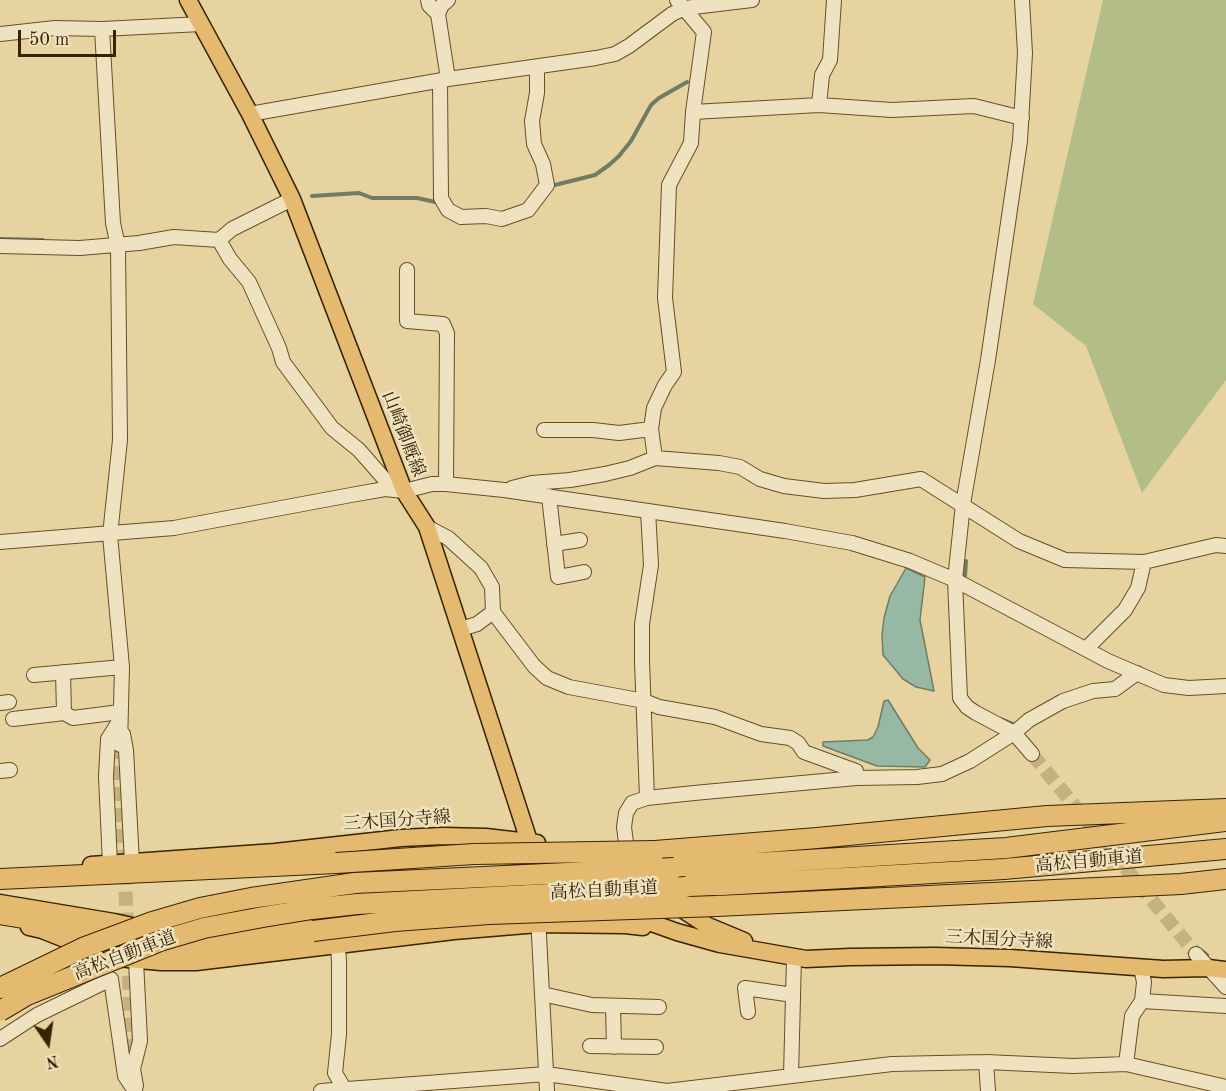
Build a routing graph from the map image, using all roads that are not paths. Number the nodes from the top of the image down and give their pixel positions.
1 (188, 0) edge
2 (428, 0) edge
3 (448, 0) edge
4 (752, 0) edge
5 (834, 0) edge
6 (1022, 0) edge
7 (681, 4) edge
8 (438, 14) junction
9 (201, 24) junction
10 (102, 29) junction
11 (0, 34) edge
12 (537, 67) junction
13 (444, 80) junction
14 (819, 105) junction
15 (693, 112) junction
16 (250, 114) junction
17 (1022, 118) junction
18 (292, 199) junction
19 (219, 240) junction
20 (117, 241) junction
21 (0, 246) edge
22 (407, 270) dead end
23 (651, 429) junction
24 (544, 430) dead end
25 (655, 458) junction
26 (446, 484) junction
27 (504, 489) junction
28 (399, 490) junction
29 (549, 496) junction
30 (963, 504) junction
31 (648, 511) junction
32 (427, 527) junction
33 (110, 535) junction
34 (580, 540) dead end
35 (0, 542) edge
36 (554, 544) junction
37 (1226, 546) edge
38 (1144, 562) junction
39 (584, 572) dead end
40 (955, 580) junction
41 (493, 612) junction
42 (461, 629) junction
43 (1086, 649) junction
44 (122, 668) junction
45 (63, 672) junction
46 (1137, 674) junction
47 (34, 675) dead end
48 (1226, 686) edge
49 (644, 701) junction
50 (64, 713) junction
51 (120, 716) junction
52 (12, 719) dead end
53 (1014, 733) junction
54 (120, 744) tunnel mouth
55 (1032, 754) tunnel mouth
56 (856, 778) junction
57 (647, 798) junction
58 (1226, 809) edge
59 (1226, 821) edge
60 (529, 841) junction
61 (1226, 849) edge
62 (132, 862) junction
63 (110, 864) junction
64 (0, 873) edge
65 (630, 878) junction
66 (0, 879) edge
67 (1226, 879) edge
68 (537, 897) junction
69 (0, 903) edge
70 (0, 914) edge
71 (0, 921) edge
72 (538, 924) junction
73 (677, 932) junction
74 (338, 946) junction
75 (771, 953) junction
76 (1197, 954) tunnel mouth
77 (794, 957) junction
78 (136, 960) junction
79 (1141, 968) junction
80 (1208, 968) junction
81 (1226, 970) edge
82 (1226, 987) edge
83 (0, 988) edge
84 (542, 994) junction
85 (794, 995) junction
86 (1142, 1001) junction
87 (613, 1006) junction
88 (1226, 1006) edge
89 (659, 1007) dead end
90 (0, 1011) edge
91 (748, 1012) dead end
92 (0, 1039) edge
93 (590, 1046) dead end
94 (614, 1047) junction
95 (656, 1047) dead end
96 (132, 1048) tunnel mouth
97 (986, 1062) junction
98 (1126, 1064) junction
99 (133, 1069) junction
100 (546, 1074) junction
101 (782, 1082) edge
102 (748, 1086) edge
103 (1226, 1087) edge
104 (345, 1090) edge
105 (686, 1090) edge
106 (136, 1091) edge
107 (321, 1091) edge
108 (547, 1091) edge
109 (988, 1091) edge

1 - 9 main road, 山崎御厩線
2 - 8 street
3 - 8 street
4 - 7 street
5 - 14 street
6 - 17 street
7 - 12 street
7 - 15 street
8 - 13 street
9 - 10 street
9 - 16 main road, 山崎御厩線
10 - 11 street
10 - 20 street
12 - 13 street
12 - 13 street
13 - 16 street
14 - 15 street
14 - 17 street
15 - 23 street
16 - 18 main road, 山崎御厩線
17 - 30 street
18 - 19 street
18 - 28 main road, 山崎御厩線
19 - 20 street
19 - 28 street
20 - 21 street
20 - 33 street
22 - 26 street
23 - 24 street
23 - 25 street
25 - 27 street
25 - 30 street
26 - 27 street
26 - 28 street
27 - 29 street
28 - 32 main road, 山崎御厩線
28 - 33 street
29 - 31 street
29 - 36 street
30 - 38 street
30 - 40 street
31 - 40 street
31 - 49 street
32 - 41 street
32 - 42 main road, 山崎御厩線
33 - 35 street
33 - 44 street
34 - 36 street
36 - 39 street
37 - 38 street
38 - 43 street
40 - 43 street
40 - 53 street
41 - 42 street
41 - 49 street
42 - 60 main road, 山崎御厩線
43 - 46 street
44 - 45 street
44 - 51 street
45 - 47 street
45 - 50 street
46 - 48 street
46 - 53 street
49 - 56 street
49 - 57 street
50 - 51 street
50 - 52 street
51 - 54 street
51 - 62 street
51 - 63 street
53 - 55 street
53 - 56 street
56 - 57 street
57 - 65 street
58 - 66 highway, bridge
59 - 83 highway, 高松自動車道, bridge
60 - 62 main road, 三木国分寺線
60 - 65 main road, 三木国分寺線
60 - 68 main road, 山崎御厩線
61 - 90 highway, 高松自動車道, bridge
62 - 63 main road, 三木国分寺線
63 - 64 main road, 三木国分寺線
65 - 75 main road, 三木国分寺線
67 - 70 highway, bridge
68 - 69 main road, 三木国分寺線
68 - 72 street
68 - 73 main road, 三木国分寺線
71 - 78 main road
72 - 73 main road
72 - 74 main road
72 - 84 street
73 - 75 main road, 三木国分寺線
74 - 78 main road
74 - 104 street
75 - 77 main road, 三木国分寺線
76 - 80 street
77 - 79 main road, 三木国分寺線
77 - 85 street
78 - 99 street
79 - 80 main road, 三木国分寺線
79 - 86 street
80 - 81 main road, 三木国分寺線
80 - 82 street
84 - 87 street
84 - 100 street
85 - 91 street
85 - 101 street
86 - 88 street
86 - 98 street
87 - 89 street
87 - 94 street
92 - 106 street
93 - 94 street
94 - 95 street
96 - 99 street
97 - 98 street
97 - 101 street
97 - 109 street
98 - 103 street
99 - 106 street
100 - 104 street
100 - 105 street
100 - 108 street
101 - 102 street
102 - 105 street
104 - 107 street

